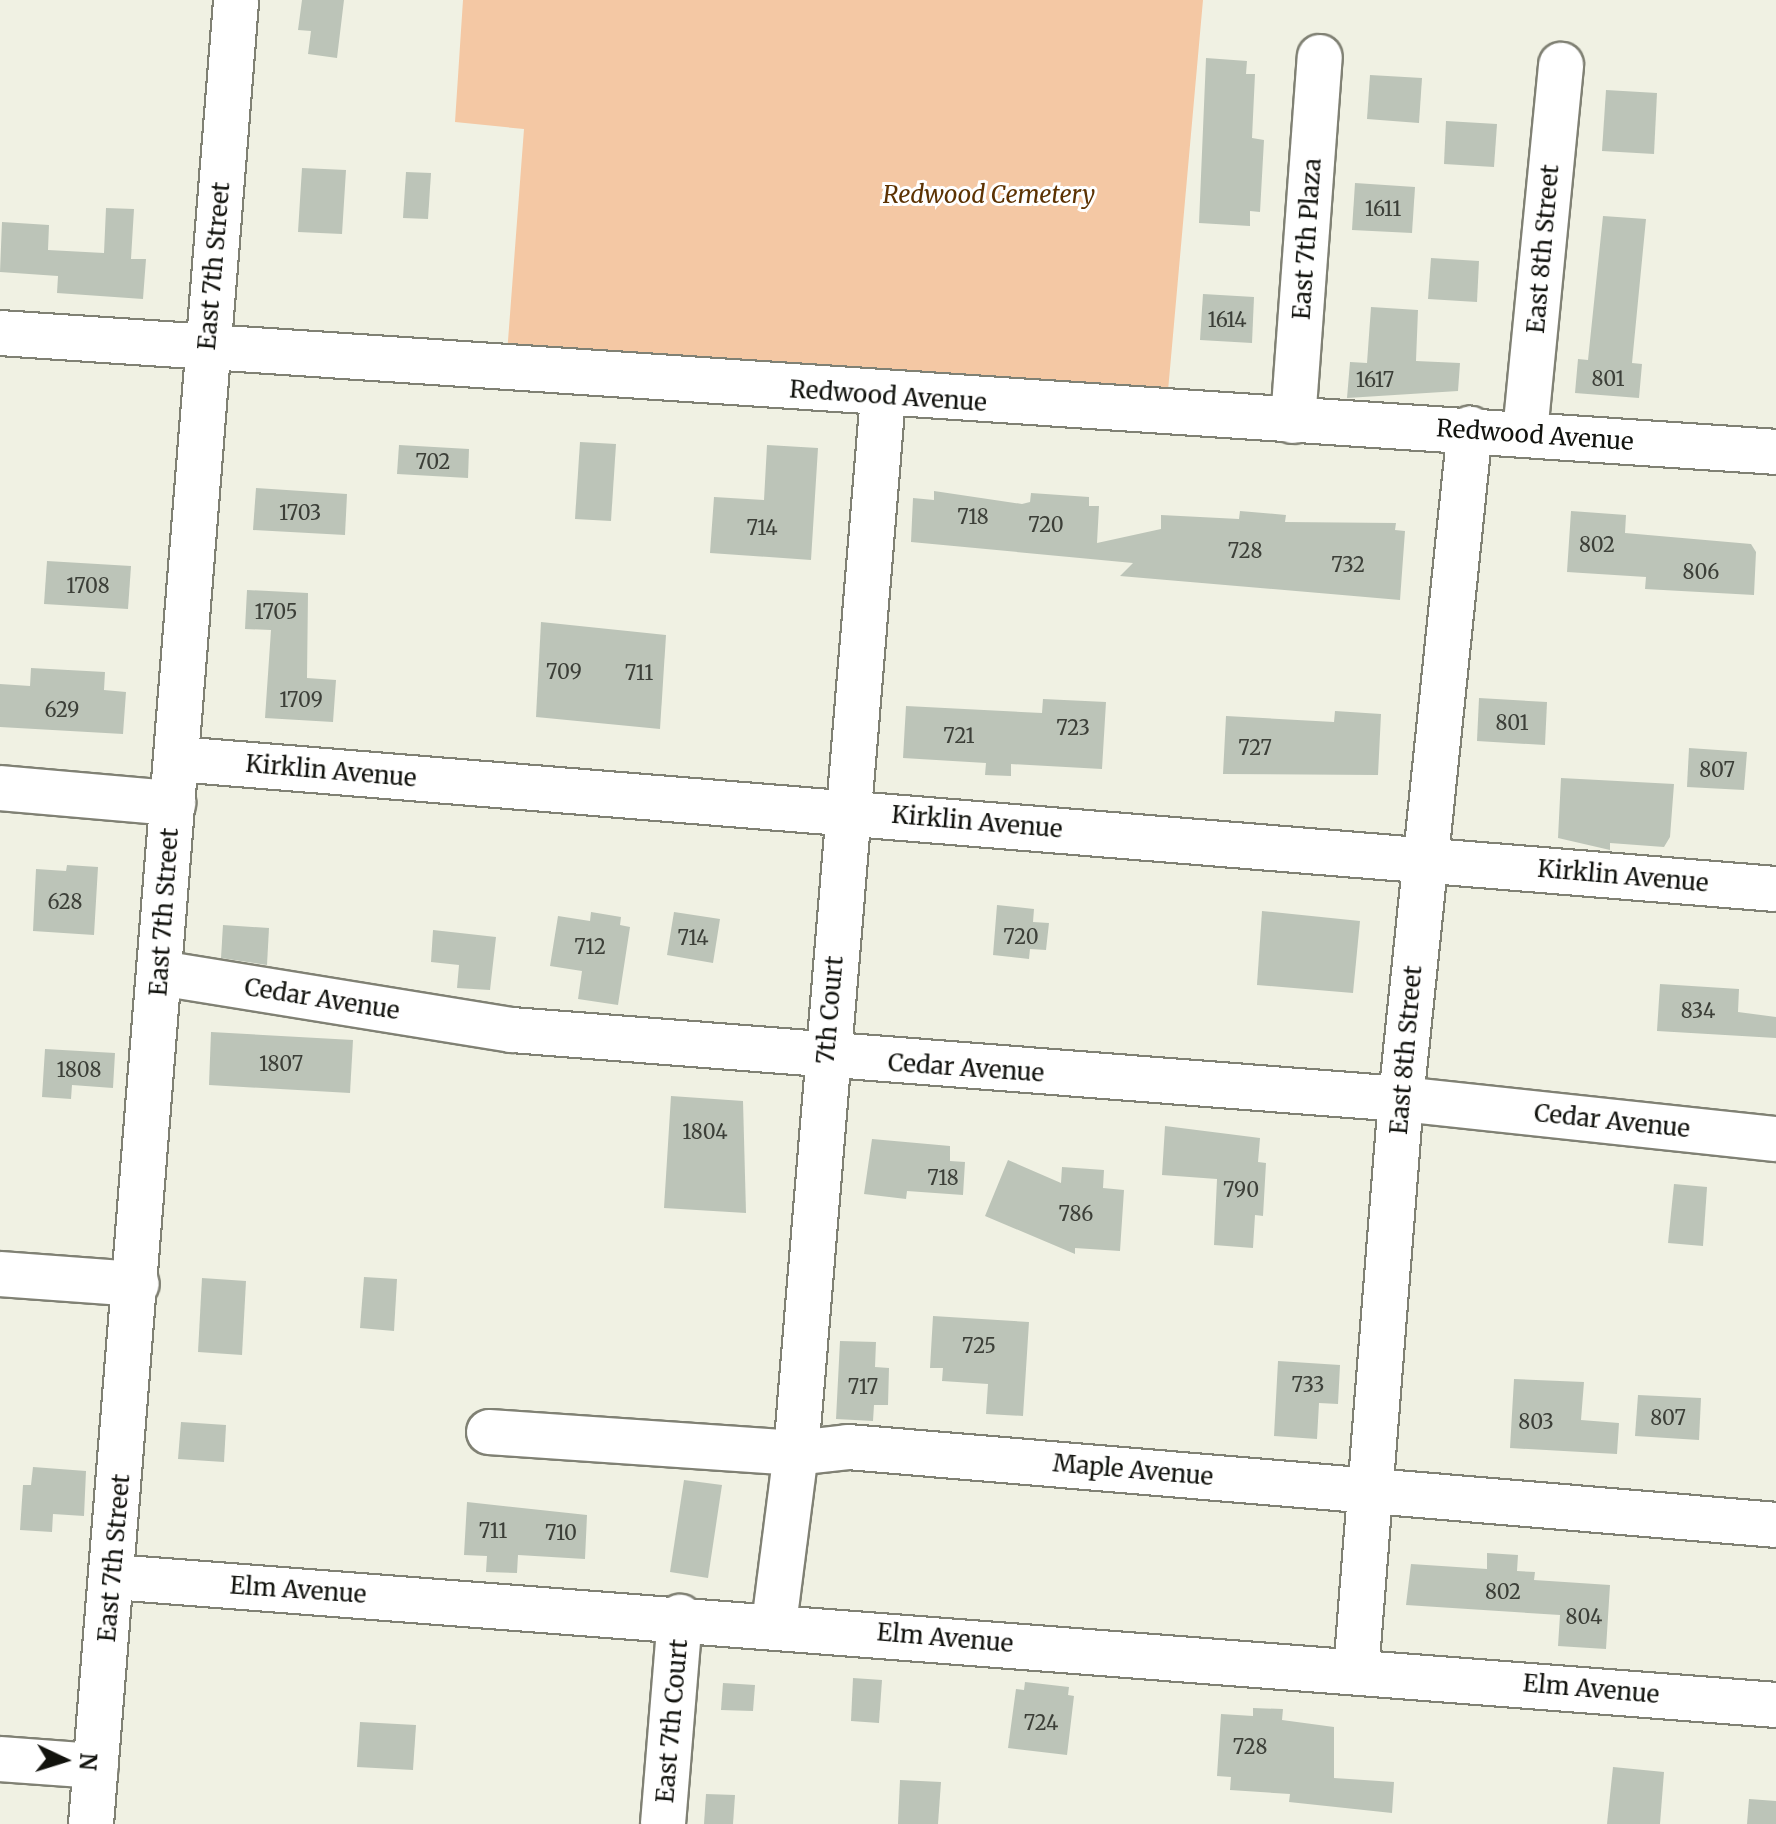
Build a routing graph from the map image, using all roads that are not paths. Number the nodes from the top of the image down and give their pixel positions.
1 (236, 0) edge
2 (1320, 57) dead end
3 (1561, 65) dead end
4 (0, 333) edge
5 (207, 345) junction
6 (883, 396) junction
7 (1293, 421) junction
8 (1470, 429) junction
9 (1525, 433) junction
10 (1776, 452) edge
11 (177, 759) junction
12 (0, 788) edge
13 (173, 803) junction
14 (847, 811) junction
15 (1424, 858) junction
16 (1776, 889) edge
17 (160, 973) junction
18 (826, 1058) junction
19 (1401, 1099) junction
20 (1776, 1139) edge
21 (0, 1274) edge
22 (137, 1284) junction
23 (489, 1432) dead end
24 (796, 1453) junction
25 (1369, 1490) junction
26 (1776, 1525) edge
27 (113, 1577) junction
28 (680, 1617) junction
29 (774, 1624) junction
30 (1356, 1672) junction
31 (1776, 1705) edge
32 (0, 1759) edge
33 (96, 1766) junction
34 (91, 1824) edge
35 (663, 1824) edge

1 - 5 street, East 7th Street
2 - 7 street, East 7th Plaza
3 - 9 street, East 8th Street
4 - 5 street, Redwood Avenue
5 - 6 street, Redwood Avenue
5 - 11 street, East 7th Street
6 - 7 street, Redwood Avenue
6 - 14 street, 7th Court
7 - 8 street, Redwood Avenue
8 - 9 street, Redwood Avenue
8 - 15 street, East 8th Street
9 - 10 street, Redwood Avenue
11 - 13 street, East 7th Street
11 - 14 street, Kirklin Avenue
12 - 13 street
13 - 17 street, East 7th Street
14 - 15 street, Kirklin Avenue
14 - 18 street, 7th Court
15 - 16 street, Kirklin Avenue
15 - 19 street, East 8th Street
17 - 18 street, Cedar Avenue
17 - 22 street, East 7th Street
18 - 19 street, Cedar Avenue
18 - 24 street, 7th Court
19 - 20 street, Cedar Avenue
19 - 25 street, East 8th Street
21 - 22 street
22 - 27 street, East 7th Street
23 - 24 street, Maple Avenue
24 - 25 street, Maple Avenue
24 - 29 street, 7th Court
25 - 26 street, Maple Avenue
25 - 30 street, East 8th Street
27 - 28 street, Elm Avenue
27 - 33 street, East 7th Street
28 - 29 street, Elm Avenue
28 - 35 street, East 7th Court
29 - 30 street, Elm Avenue
30 - 31 street, Elm Avenue
32 - 33 street
33 - 34 street, East 7th Street

